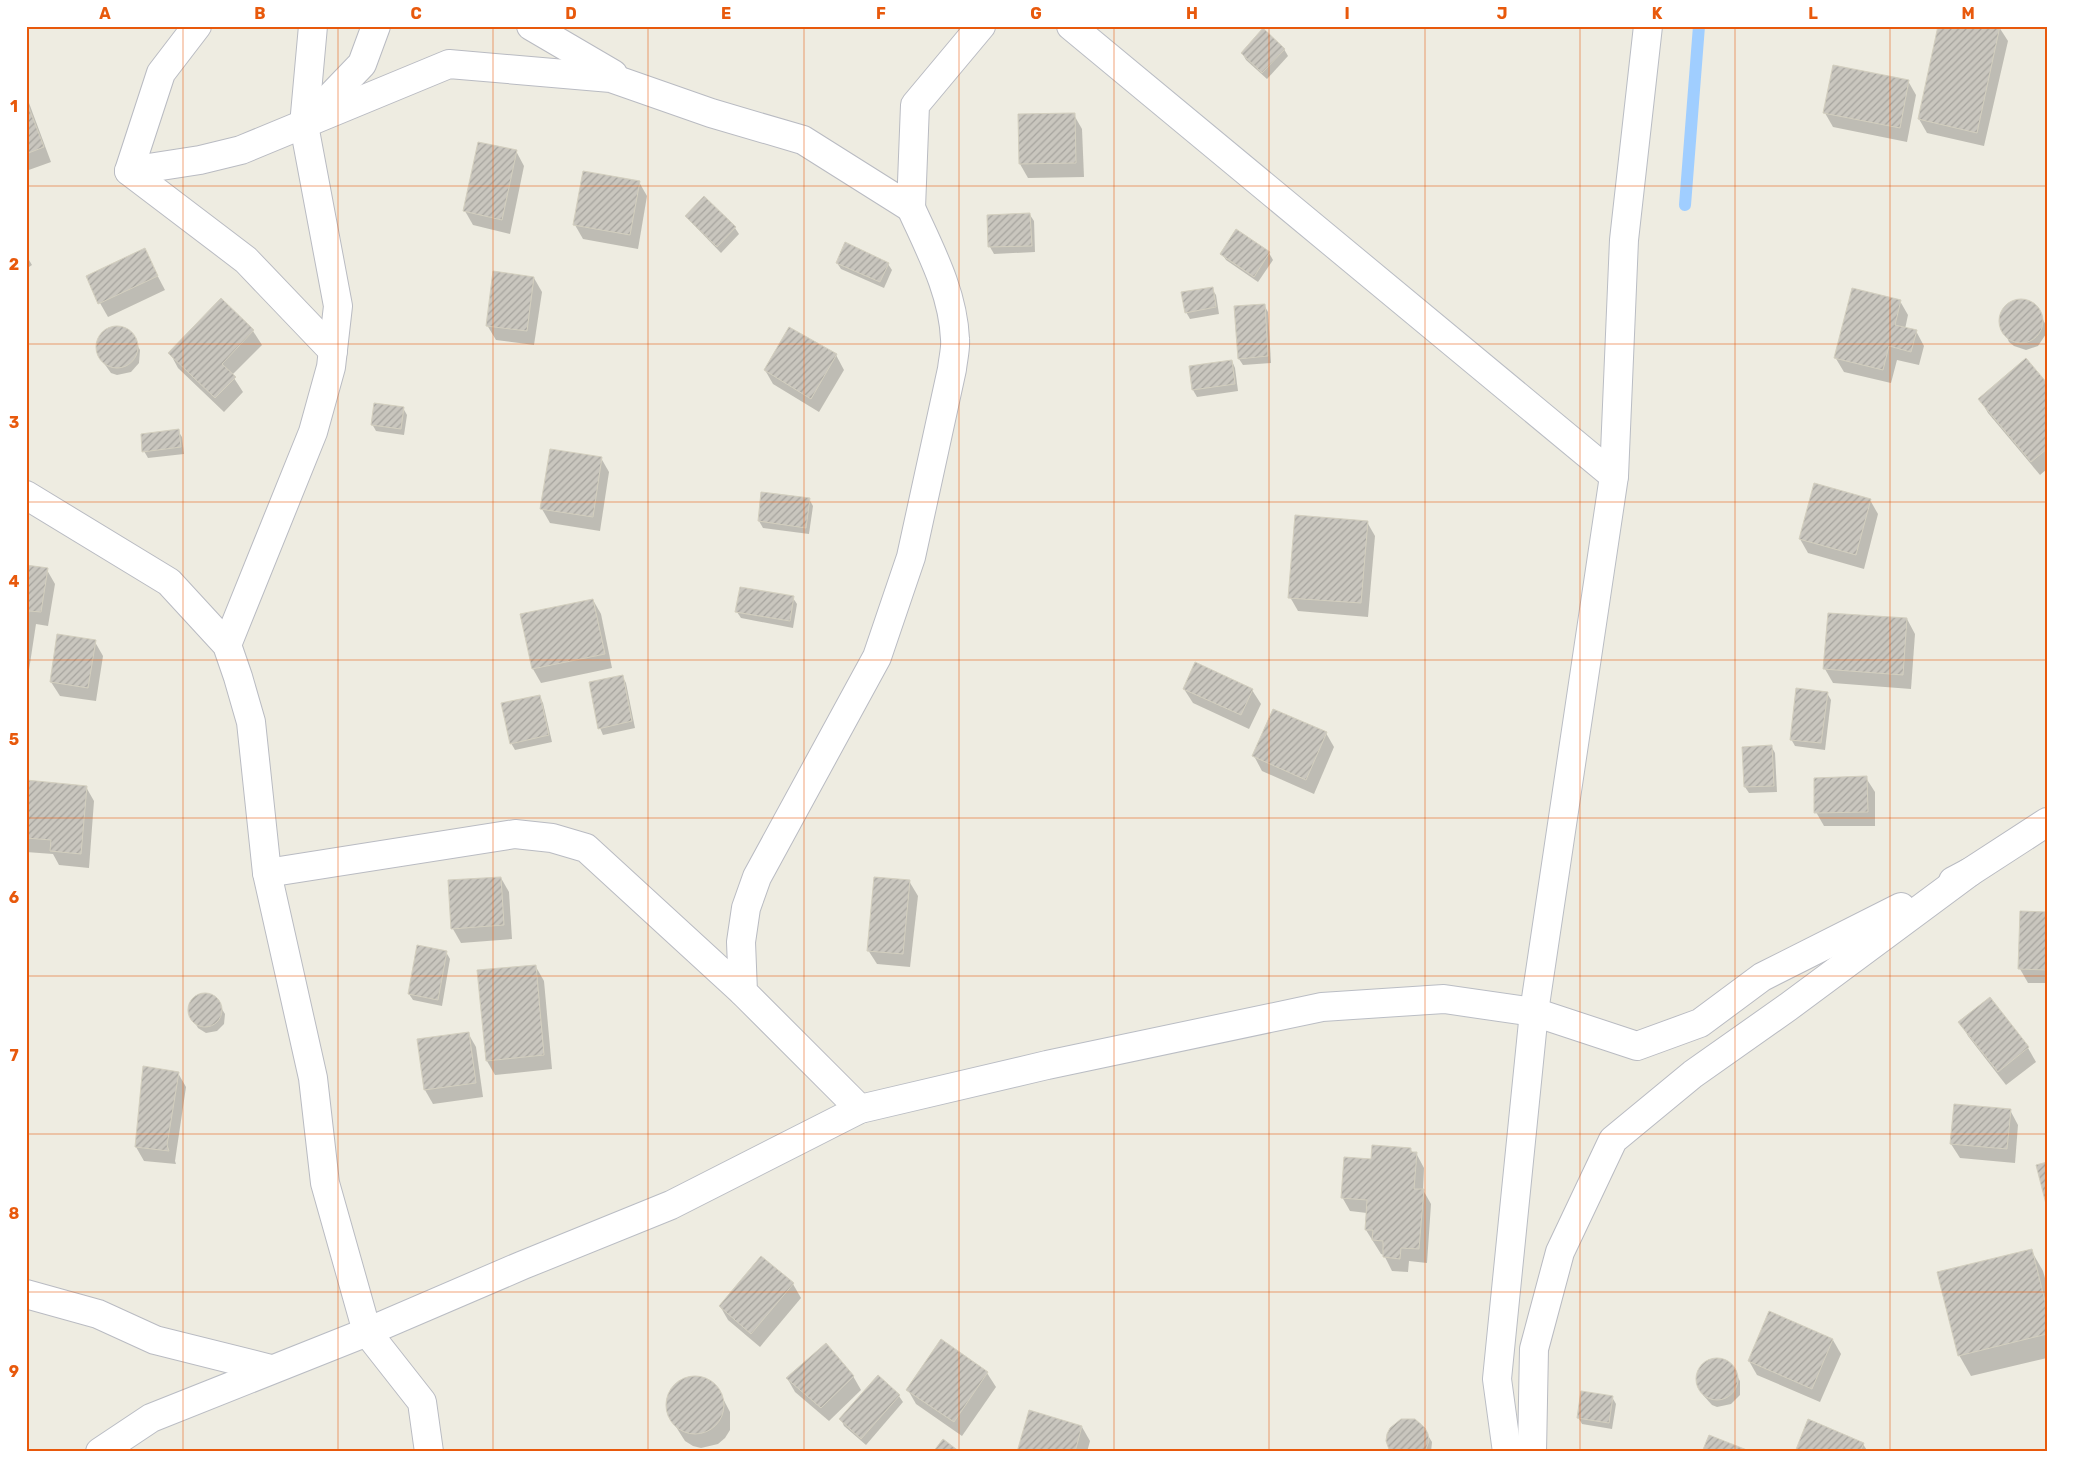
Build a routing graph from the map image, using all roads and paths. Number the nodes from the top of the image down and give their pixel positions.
1 (196, 26) edge
2 (313, 26) edge
3 (376, 26) edge
4 (531, 26) edge
5 (981, 26) edge
6 (1071, 26) edge
7 (1648, 26) edge
8 (632, 85) junction
9 (304, 125) junction
10 (129, 171) junction
11 (911, 208) junction
12 (333, 351) junction
13 (1614, 476) junction
14 (26, 495) edge
15 (227, 645) junction
16 (2047, 822) edge
17 (1970, 872) junction
18 (267, 873) junction
19 (743, 992) junction
20 (1534, 1012) junction
21 (860, 1109) junction
22 (26, 1294) edge
23 (367, 1332) junction
24 (271, 1370) junction
25 (100, 1452) edge
26 (430, 1452) edge
27 (1507, 1452) edge
28 (1532, 1452) edge

1 - 10 street
2 - 9 street
3 - 9 street
4 - 8 street
5 - 11 street
6 - 13 street
7 - 13 street
8 - 9 street
8 - 11 street
9 - 10 street
9 - 12 street
10 - 12 street
11 - 19 street
12 - 15 street
13 - 20 street
14 - 15 street
15 - 18 street
16 - 17 street
17 - 20 street
17 - 28 street
18 - 19 street
18 - 23 street
19 - 21 street
20 - 21 street
20 - 27 street
21 - 23 street
22 - 24 street
23 - 24 street
23 - 26 street
24 - 25 street

